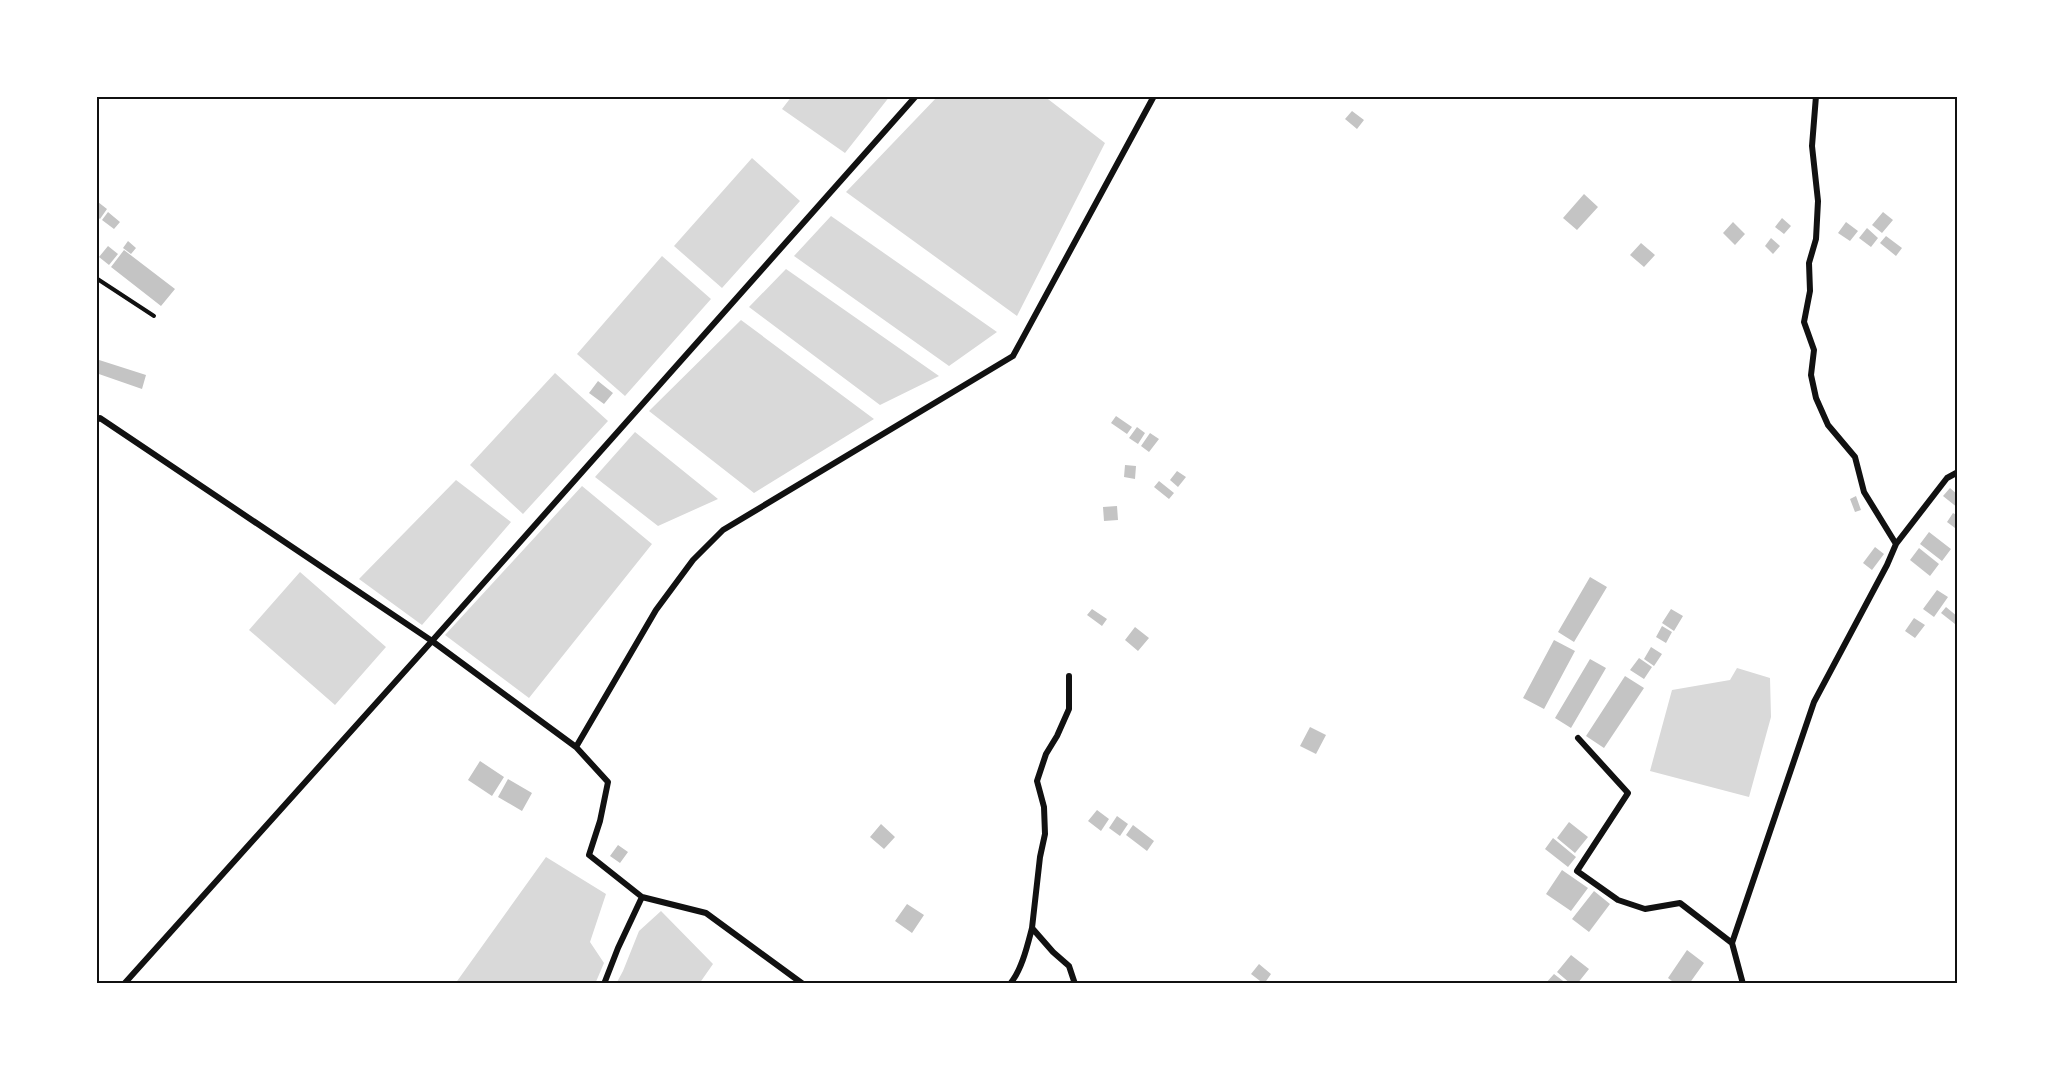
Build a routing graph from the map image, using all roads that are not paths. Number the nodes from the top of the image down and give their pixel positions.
1 (916, 96) edge
2 (1154, 96) edge
3 (1816, 96) edge
4 (96, 278) edge
5 (154, 316) dead end
6 (96, 420) edge
7 (1958, 472) edge
8 (1896, 544) junction
9 (432, 641) junction
10 (1069, 676) dead end
11 (1578, 738) dead end
12 (576, 747) junction
13 (642, 897) junction
14 (1032, 928) junction
15 (1732, 944) junction
16 (124, 984) edge
17 (604, 984) edge
18 (803, 984) edge
19 (1010, 984) edge
20 (1075, 984) edge
21 (1743, 984) edge

1 - 9 street
2 - 12 street
3 - 8 street
4 - 5 lane
6 - 9 street
7 - 8 street
8 - 15 street
9 - 12 street
9 - 16 street
10 - 14 street
11 - 15 street
12 - 13 street
13 - 17 street
13 - 18 street
14 - 19 street
14 - 20 street
15 - 21 street

